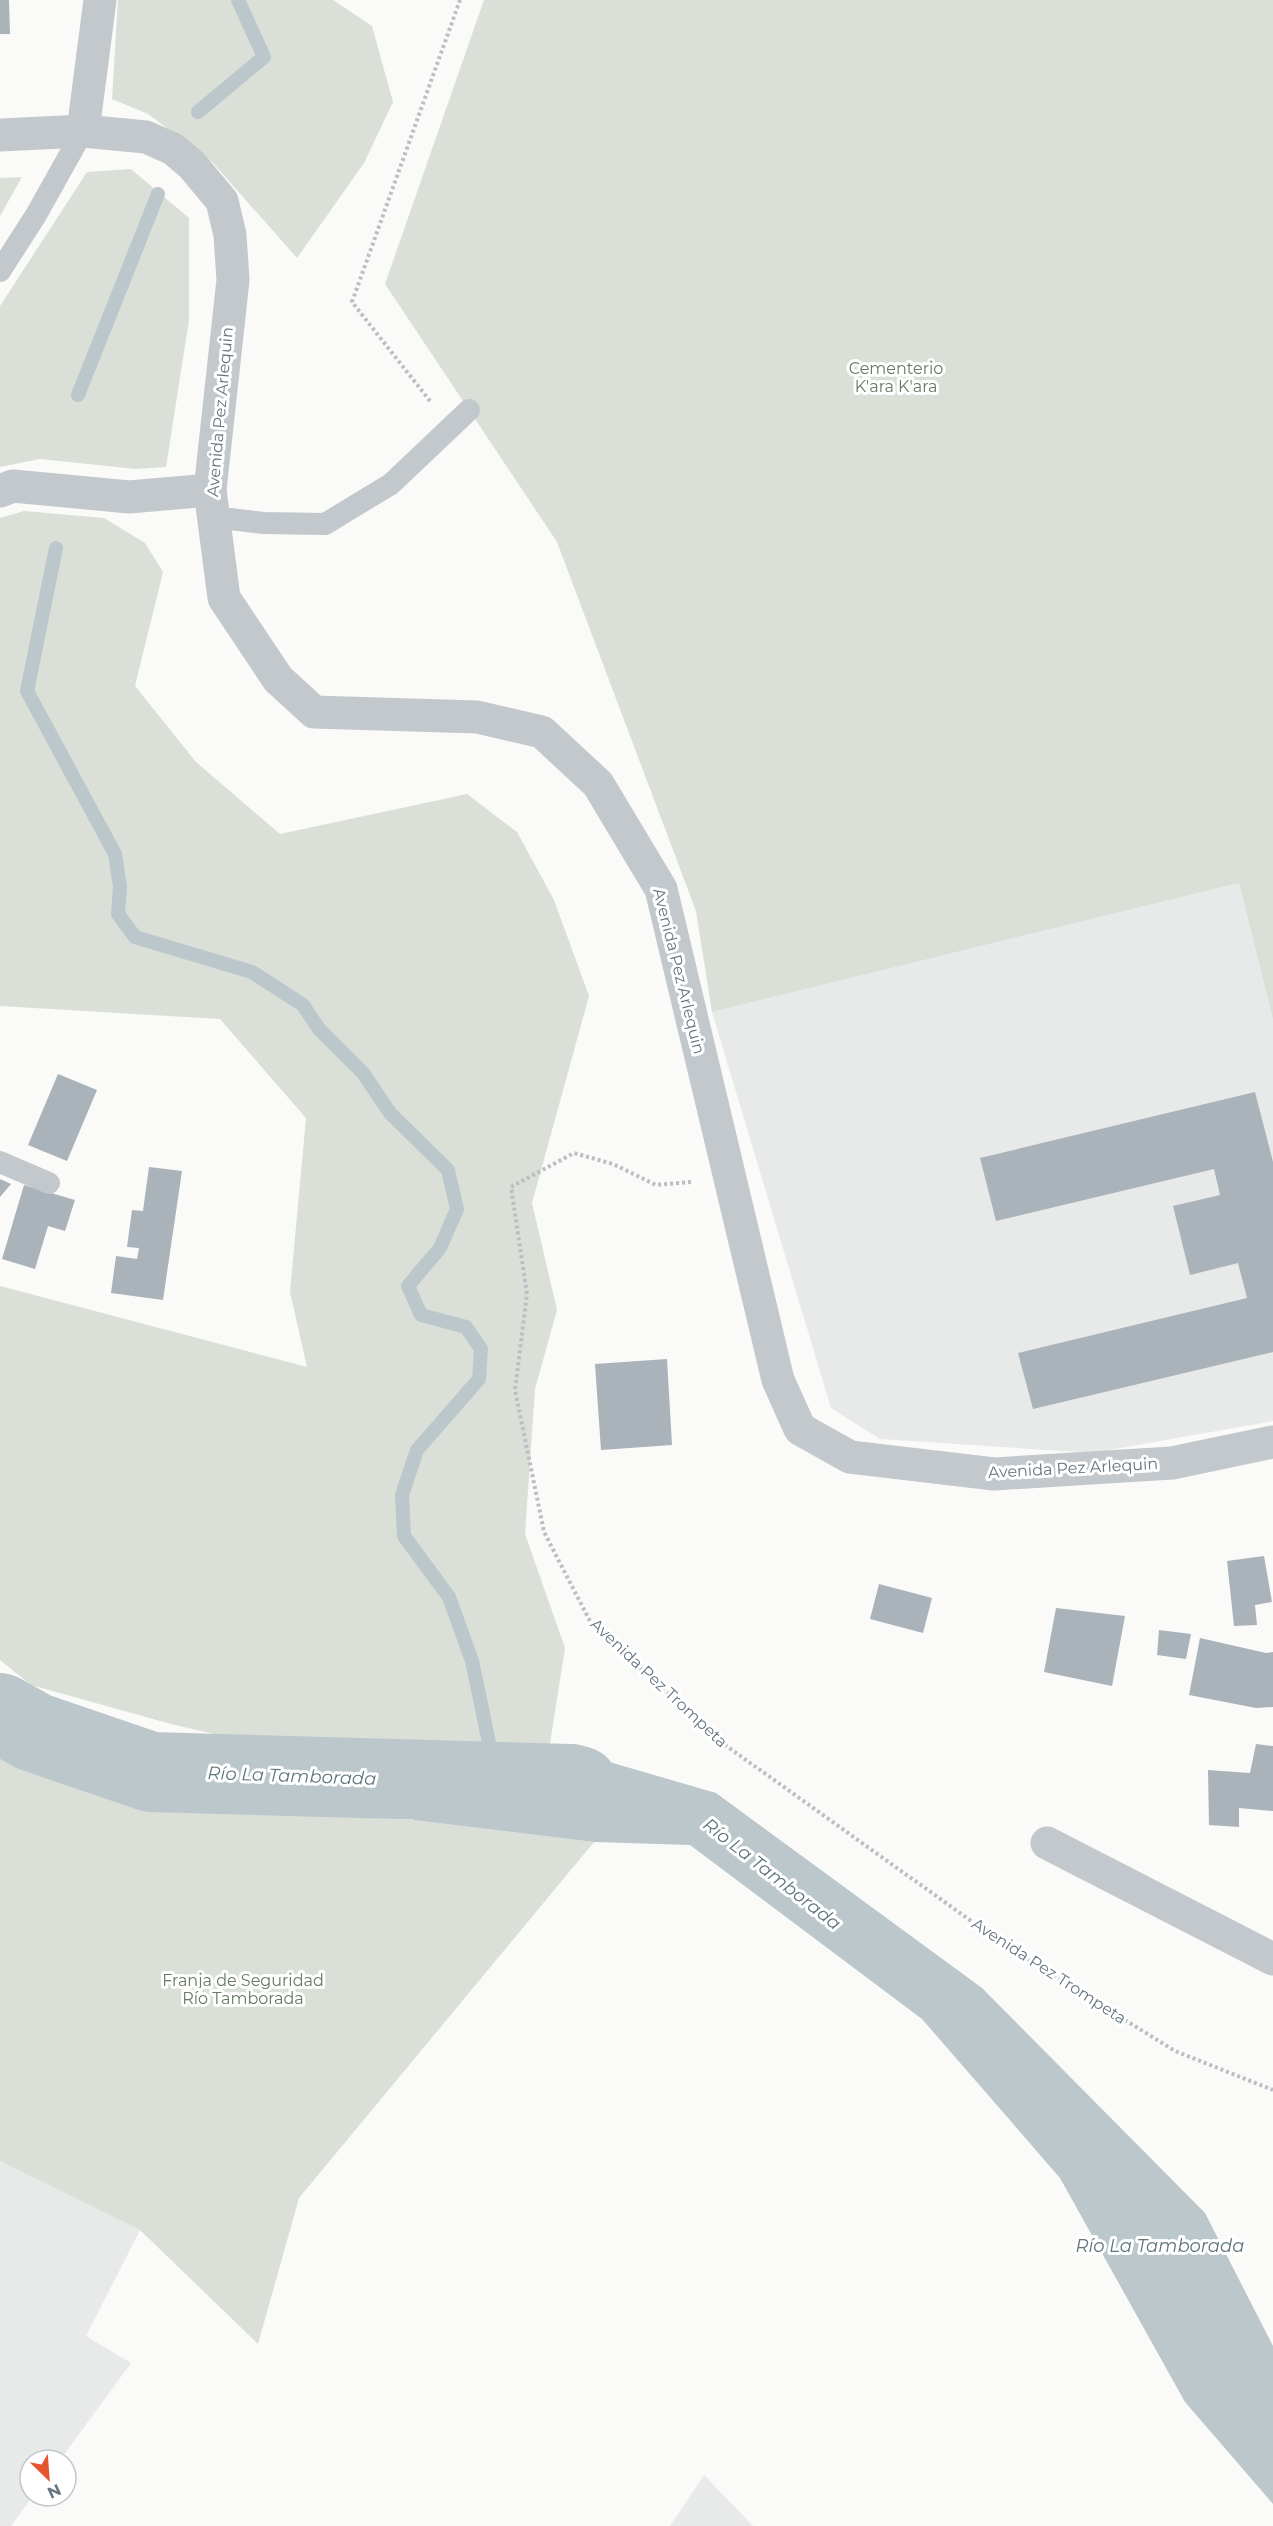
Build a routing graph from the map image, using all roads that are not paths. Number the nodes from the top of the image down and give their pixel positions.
1 (100, 0) edge
2 (83, 131) junction
3 (0, 135) edge
4 (0, 271) edge
5 (469, 410) dead end
6 (0, 491) edge
7 (211, 503) junction
8 (0, 1162) edge
9 (49, 1183) dead end
10 (1273, 1442) edge
11 (1047, 1843) dead end
12 (1273, 1959) edge

1 - 2 street
2 - 3 street, Avenida Pez Arlequin
2 - 4 lane
2 - 7 street, Avenida Pez Arlequin
5 - 7 lane
6 - 7 street
7 - 10 street, Avenida Pez Arlequin
8 - 9 lane
11 - 12 street

